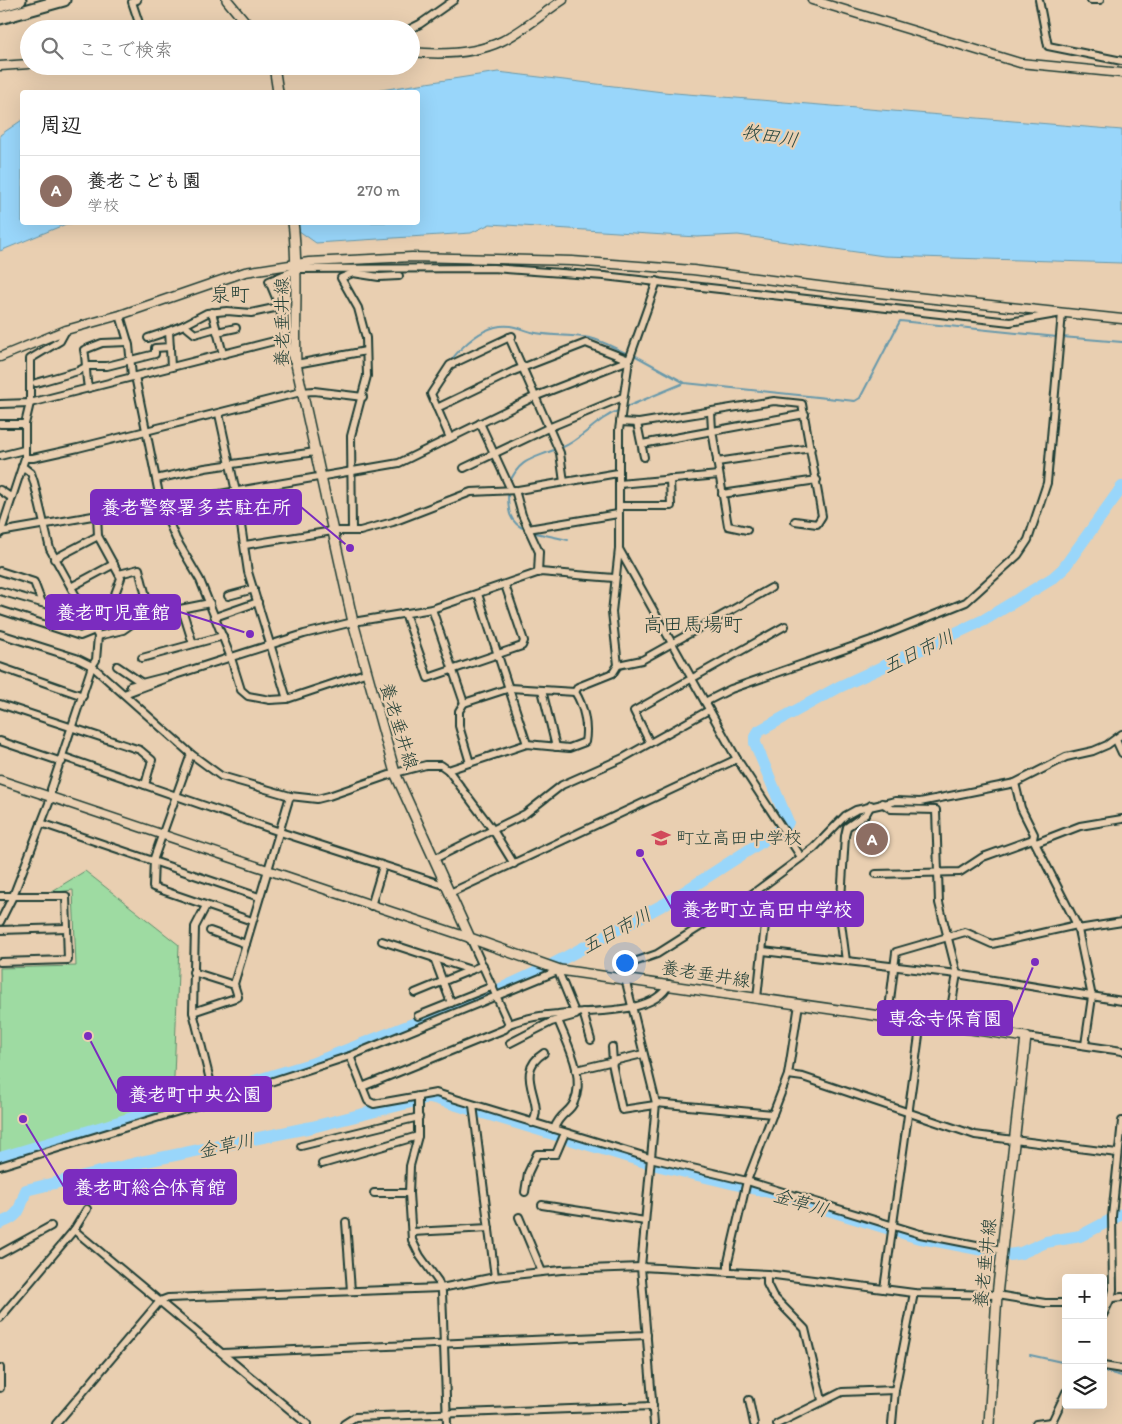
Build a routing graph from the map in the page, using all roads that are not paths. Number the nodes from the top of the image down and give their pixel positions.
1 (20, 0) edge
2 (64, 0) edge
3 (137, 0) edge
4 (226, 0) edge
5 (454, 0) edge
6 (563, 0) edge
7 (812, 0) edge
8 (1039, 0) edge
9 (1091, 0) edge
10 (1100, 0) edge
11 (0, 6) edge
12 (0, 18) edge
13 (138, 20) edge
14 (243, 20) edge
15 (420, 24) edge
16 (420, 52) edge
17 (1122, 61) edge
18 (20, 65) edge
19 (0, 66) edge
20 (1122, 73) edge
21 (275, 75) edge
22 (278, 90) edge
23 (293, 225) edge
24 (298, 266) junction
25 (354, 271) junction
26 (399, 276) dead end
27 (657, 281) junction
28 (279, 307) junction
29 (212, 312) junction
30 (1062, 313) junction
31 (120, 315) junction
32 (1122, 319) edge
33 (184, 325) junction
34 (236, 328) dead end
35 (66, 330) junction
36 (217, 330) junction
37 (169, 331) junction
38 (148, 338) dead end
39 (286, 338) junction
40 (128, 342) junction
41 (170, 347) junction
42 (366, 351) junction
43 (223, 354) junction
44 (0, 357) edge
45 (629, 360) junction
46 (130, 361) junction
47 (296, 364) junction
48 (171, 367) junction
49 (524, 367) junction
50 (85, 368) junction
51 (134, 376) junction
52 (36, 383) dead end
53 (88, 387) junction
54 (301, 392) junction
55 (363, 397) junction
56 (534, 397) junction
57 (623, 397) junction
58 (30, 403) junction
59 (0, 404) edge
60 (437, 408) junction
61 (711, 412) junction
62 (219, 414) junction
63 (805, 414) junction
64 (620, 422) junction
65 (480, 423) junction
66 (637, 423) junction
67 (0, 424) edge
68 (25, 424) junction
69 (548, 428) junction
70 (146, 430) junction
71 (712, 430) junction
72 (450, 438) junction
73 (642, 444) junction
74 (811, 448) junction
75 (24, 450) junction
76 (315, 452) junction
77 (494, 453) junction
78 (0, 456) edge
79 (644, 457) dead end
80 (25, 458) junction
81 (717, 462) junction
82 (230, 465) junction
83 (22, 466) junction
84 (464, 468) dead end
85 (350, 471) junction
86 (618, 473) junction
87 (719, 475) junction
88 (321, 478) junction
89 (156, 479) junction
90 (670, 479) junction
91 (817, 480) junction
92 (564, 482) junction
93 (619, 484) junction
94 (0, 490) edge
95 (513, 490) junction
96 (236, 492) junction
97 (722, 494) junction
98 (12, 498) junction
99 (161, 504) junction
100 (620, 506) junction
101 (618, 514) junction
102 (97, 515) junction
103 (795, 521) dead end
104 (44, 524) junction
105 (528, 529) junction
106 (352, 530) junction
107 (747, 530) dead end
108 (332, 531) junction
109 (0, 533) edge
110 (98, 536) junction
111 (245, 545) junction
112 (619, 549) junction
113 (54, 559) junction
114 (114, 564) junction
115 (0, 571) edge
116 (538, 573) junction
117 (119, 574) junction
118 (614, 578) junction
119 (505, 584) junction
120 (71, 587) junction
121 (771, 588) dead end
122 (254, 589) junction
123 (0, 591) edge
124 (478, 594) junction
125 (228, 596) dead end
126 (210, 602) junction
127 (258, 602) junction
128 (42, 603) junction
129 (182, 609) junction
130 (432, 609) junction
131 (0, 610) edge
132 (150, 612) junction
133 (405, 613) junction
134 (87, 616) junction
135 (215, 617) junction
136 (353, 622) junction
137 (785, 626) dead end
138 (96, 633) junction
139 (0, 634) edge
140 (223, 636) junction
141 (671, 643) junction
142 (193, 644) junction
143 (270, 646) junction
144 (499, 654) junction
145 (142, 658) dead end
146 (231, 658) junction
147 (618, 665) junction
148 (92, 666) junction
149 (117, 666) dead end
150 (0, 667) edge
151 (453, 670) junction
152 (365, 673) junction
153 (169, 678) junction
154 (691, 678) junction
155 (142, 682) junction
156 (130, 686) dead end
157 (510, 688) junction
158 (542, 690) junction
159 (575, 692) junction
160 (124, 694) junction
161 (83, 696) junction
162 (287, 699) junction
163 (705, 702) junction
164 (464, 703) junction
165 (0, 704) edge
166 (709, 710) junction
167 (72, 729) junction
168 (1122, 734) edge
169 (1116, 740) junction
170 (0, 741) edge
171 (650, 743) junction
172 (527, 744) junction
173 (556, 747) junction
174 (1122, 753) edge
175 (191, 754) junction
176 (737, 759) junction
177 (63, 760) junction
178 (470, 763) junction
179 (448, 770) junction
180 (395, 773) junction
181 (0, 780) edge
182 (1015, 783) junction
183 (145, 784) junction
184 (176, 795) junction
185 (290, 796) junction
186 (51, 798) junction
187 (881, 803) junction
188 (871, 805) junction
189 (1122, 819) edge
190 (41, 822) junction
191 (493, 830) junction
192 (280, 832) junction
193 (162, 835) junction
194 (1035, 841) junction
195 (801, 857) junction
196 (434, 859) junction
197 (154, 862) junction
198 (514, 864) junction
199 (383, 866) junction
200 (267, 870) junction
201 (937, 873) junction
202 (876, 874) dead end
203 (448, 890) junction
204 (755, 892) junction
205 (0, 896) edge
206 (13, 896) junction
207 (259, 897) junction
208 (206, 906) junction
209 (371, 906) junction
210 (252, 921) junction
211 (0, 922) edge
212 (1122, 922) edge
213 (1077, 927) junction
214 (67, 928) junction
215 (0, 930) edge
216 (210, 931) dead end
217 (948, 937) junction
218 (470, 938) junction
219 (382, 941) dead end
220 (246, 944) junction
221 (763, 951) junction
222 (434, 958) junction
223 (846, 961) junction
224 (0, 962) edge
225 (483, 965) junction
226 (894, 966) junction
227 (557, 969) junction
228 (471, 970) junction
229 (193, 972) junction
230 (957, 974) junction
231 (622, 978) junction
232 (442, 982) junction
233 (669, 984) junction
234 (234, 985) junction
235 (493, 986) junction
236 (415, 993) dead end
237 (498, 997) junction
238 (1092, 997) junction
239 (757, 998) junction
240 (1122, 1001) edge
241 (451, 1003) junction
242 (799, 1004) junction
243 (631, 1008) junction
244 (193, 1012) junction
245 (580, 1012) junction
246 (418, 1016) dead end
247 (888, 1017) junction
248 (558, 1020) junction
249 (921, 1021) junction
250 (509, 1024) junction
251 (948, 1025) junction
252 (1026, 1037) junction
253 (591, 1040) dead end
254 (510, 1043) dead end
255 (1085, 1045) junction
256 (612, 1047) dead end
257 (1122, 1051) edge
258 (544, 1052) dead end
259 (643, 1054) junction
260 (350, 1056) junction
261 (612, 1063) junction
262 (576, 1070) junction
263 (788, 1074) junction
264 (362, 1087) junction
265 (418, 1099) junction
266 (216, 1100) junction
267 (655, 1104) junction
268 (473, 1105) junction
269 (773, 1114) junction
270 (909, 1114) junction
271 (419, 1117) junction
272 (1122, 1121) edge
273 (532, 1123) junction
274 (554, 1130) junction
275 (418, 1136) junction
276 (564, 1136) junction
277 (1014, 1142) junction
278 (301, 1146) dead end
279 (1117, 1152) junction
280 (650, 1158) junction
281 (322, 1164) dead end
282 (0, 1166) edge
283 (1119, 1172) edge
284 (748, 1181) junction
285 (525, 1192) dead end
286 (374, 1193) dead end
287 (409, 1193) junction
288 (542, 1205) dead end
289 (87, 1209) dead end
290 (518, 1217) dead end
291 (645, 1221) junction
292 (346, 1222) dead end
293 (51, 1226) dead end
294 (893, 1226) junction
295 (489, 1228) junction
296 (74, 1230) junction
297 (412, 1232) junction
298 (1002, 1252) junction
299 (0, 1254) edge
300 (641, 1267) junction
301 (542, 1272) junction
302 (728, 1272) junction
303 (767, 1274) junction
304 (495, 1277) junction
305 (441, 1288) junction
306 (884, 1289) junction
307 (351, 1291) junction
308 (914, 1293) junction
309 (998, 1295) junction
310 (1122, 1297) edge
311 (1112, 1298) junction
312 (1107, 1299) edge
313 (160, 1301) junction
314 (1062, 1303) edge
315 (1107, 1307) edge
316 (0, 1318) edge
317 (647, 1335) junction
318 (444, 1342) junction
319 (223, 1353) junction
320 (1107, 1367) edge
321 (0, 1368) edge
322 (1122, 1369) edge
323 (0, 1388) edge
324 (895, 1390) junction
325 (749, 1400) dead end
326 (822, 1400) junction
327 (1062, 1400) edge
328 (653, 1406) junction
329 (447, 1414) junction
330 (1051, 1423) edge
331 (56, 1424) edge
332 (307, 1424) edge
333 (344, 1424) edge
334 (447, 1424) edge
335 (654, 1424) edge
336 (754, 1424) edge
337 (777, 1424) edge
338 (892, 1424) edge
339 (988, 1424) edge
340 (1036, 1424) edge

1 - 11 highway
2 - 12 highway
3 - 13 street
4 - 14 main road
5 - 15 street
6 - 16 street
7 - 20 street
8 - 17 street
9 - 10 street
18 - 19 street
21 - 22 main road
23 - 24 main road, 養老垂井線
24 - 25 street
24 - 28 street
24 - 30 street
24 - 31 street
24 - 47 main road, 養老垂井線
25 - 26 street
25 - 27 street
25 - 42 street
27 - 30 street
27 - 45 street
28 - 29 street
28 - 39 street
29 - 33 street
29 - 36 street
30 - 32 street
30 - 163 street
31 - 35 street
31 - 40 street
33 - 36 street
33 - 37 street
34 - 36 street
35 - 44 street
35 - 58 street
36 - 43 street
37 - 38 street
37 - 41 street
39 - 43 street
39 - 47 street
40 - 46 street
40 - 50 street
41 - 46 street
41 - 48 street
42 - 47 street
42 - 55 street
43 - 48 street
45 - 49 street
45 - 56 street
45 - 57 street
46 - 50 street
46 - 51 street
47 - 54 main road, 養老垂井線
48 - 51 street
49 - 56 street
49 - 60 street
49 - 60 street
50 - 52 street
50 - 53 street
51 - 53 street
51 - 70 street
53 - 58 street
54 - 55 street
54 - 62 street
54 - 76 main road, 養老垂井線
55 - 85 street
56 - 65 street
56 - 69 street
57 - 64 street
57 - 69 street
58 - 59 street
58 - 68 street
60 - 72 street
61 - 63 street
61 - 66 street
61 - 71 street
62 - 70 street
62 - 82 street
63 - 71 street
63 - 74 street
64 - 66 street
64 - 86 street
65 - 72 street
65 - 77 street
66 - 73 street
67 - 68 street
68 - 75 street
69 - 77 street
69 - 92 street
70 - 80 street
70 - 89 street
71 - 73 street
71 - 81 street
72 - 85 street
73 - 79 street
74 - 81 street
74 - 91 street
75 - 78 street
75 - 80 street
76 - 82 street
76 - 88 main road, 養老垂井線
77 - 84 street
77 - 95 street
80 - 83 street
81 - 87 street
82 - 89 street
82 - 96 street
83 - 98 street
83 - 104 street
85 - 88 street
85 - 106 street
86 - 92 street
86 - 93 street
87 - 90 street
87 - 97 street
88 - 96 street
88 - 108 main road, 養老垂井線
89 - 99 street
90 - 93 street
90 - 100 street
91 - 97 street
91 - 103 street
92 - 95 street
93 - 100 street
94 - 98 street
95 - 105 street
95 - 106 street
96 - 99 street
96 - 111 street
97 - 107 street
98 - 109 street
99 - 102 street
99 - 126 street
100 - 101 street
101 - 105 street
101 - 112 street
102 - 104 street
102 - 110 street
104 - 109 street
104 - 113 street
105 - 116 street
106 - 108 street
108 - 111 street
108 - 136 main road, 養老垂井線
110 - 113 street
110 - 114 street
111 - 122 street
112 - 118 street
112 - 141 street
113 - 120 street
114 - 117 street
114 - 120 street
115 - 128 street
116 - 118 street
116 - 119 street
117 - 132 street
117 - 134 street
118 - 147 street
119 - 124 street
119 - 144 street
120 - 134 street
121 - 141 street
122 - 125 street
122 - 127 street
123 - 128 street
124 - 130 street
124 - 144 street
126 - 129 street
126 - 135 street
127 - 135 street
127 - 143 street
128 - 134 street
129 - 132 street
129 - 142 street
130 - 133 street
130 - 151 street
131 - 138 street
132 - 138 street
133 - 136 street
133 - 151 street
134 - 138 street
135 - 140 street
136 - 143 street
136 - 152 main road, 養老垂井線
137 - 154 street
138 - 148 street
139 - 148 street
140 - 142 street
140 - 146 street
141 - 147 street
141 - 154 street
142 - 145 street
143 - 146 street
143 - 162 street
144 - 151 street
144 - 157 street
146 - 153 street
146 - 162 street
147 - 159 street
148 - 160 street
148 - 161 street
149 - 155 street
150 - 161 street
151 - 164 street
152 - 162 street
152 - 180 main road, 養老垂井線
153 - 155 street
153 - 160 street
154 - 163 street
154 - 171 street
155 - 156 street
157 - 158 street
157 - 164 street
157 - 172 street
158 - 159 street
158 - 173 street
159 - 173 street
160 - 175 street
161 - 167 street
163 - 166 street
164 - 178 street
165 - 167 street
166 - 171 street
166 - 176 street
167 - 177 street
167 - 183 street
168 - 169 street
169 - 174 street
169 - 182 street
170 - 177 street
171 - 191 street
172 - 173 street
172 - 178 street
175 - 184 street
175 - 185 street
176 - 195 street
176 - 198 street
177 - 183 street
177 - 186 street
178 - 179 street
179 - 180 street
179 - 191 street
180 - 185 street
180 - 196 main road, 養老垂井線
181 - 186 street
182 - 187 street
182 - 194 street
183 - 184 street
184 - 192 street
184 - 193 street
185 - 192 street
186 - 190 street
186 - 193 street
187 - 188 street
187 - 201 street
188 - 195 street
188 - 223 street
189 - 194 street
190 - 197 street
190 - 206 street
191 - 196 street
191 - 198 street
192 - 199 street
192 - 200 street
193 - 197 street
193 - 200 street
194 - 201 street
194 - 213 street
195 - 204 street
196 - 203 main road, 養老垂井線
197 - 207 street
197 - 208 street
198 - 203 street
199 - 203 street
199 - 209 street
200 - 207 street
200 - 209 street
201 - 202 street
201 - 217 street
203 - 218 main road, 養老垂井線
204 - 221 street
204 - 231 street
205 - 206 street
206 - 211 street
206 - 214 street
207 - 210 street
208 - 210 street
208 - 229 street
209 - 218 street
210 - 220 street
212 - 213 street
213 - 217 street
213 - 238 street
214 - 215 street
214 - 224 street
216 - 220 street
217 - 226 street
217 - 230 street
218 - 225 street
218 - 227 main road, 養老垂井線
219 - 222 street
220 - 234 street
221 - 223 street
221 - 239 street
222 - 228 street
222 - 232 street
223 - 226 street
225 - 228 street
225 - 235 street
226 - 230 street
226 - 247 street
227 - 231 main road, 養老垂井線
227 - 237 street
227 - 245 street
228 - 232 street
229 - 234 street
229 - 244 street
230 - 238 street
230 - 251 street
231 - 233 main road, 養老垂井線
231 - 243 street
232 - 236 street
232 - 241 street
233 - 239 main road, 養老垂井線
233 - 243 street
234 - 244 street
235 - 237 street
235 - 241 street
237 - 250 street
237 - 260 street
238 - 240 street
238 - 255 street
239 - 242 main road, 養老垂井線
241 - 246 street
242 - 247 main road, 養老垂井線
242 - 263 street
243 - 245 street
243 - 259 street
244 - 266 street
245 - 248 street
245 - 250 street
245 - 253 street
247 - 249 main road, 養老垂井線
248 - 254 street
248 - 262 street
249 - 251 main road, 養老垂井線
249 - 270 street
250 - 264 street
251 - 252 main road, 養老垂井線
252 - 255 street
252 - 277 main road, 養老垂井線
255 - 257 street
256 - 261 street
258 - 273 street
259 - 261 street
259 - 267 street
260 - 264 street
260 - 266 street
261 - 262 street
261 - 267 street
262 - 274 street
263 - 269 street
263 - 270 street
264 - 265 street
265 - 268 street
265 - 271 street
266 - 282 street
267 - 269 street
267 - 280 street
268 - 273 street
268 - 295 street
269 - 284 street
270 - 277 street
270 - 294 street
271 - 275 street
271 - 278 street
272 - 279 street
273 - 274 street
274 - 276 street
275 - 281 street
275 - 287 street
276 - 280 street
276 - 285 street
277 - 279 street
277 - 298 main road, 養老垂井線
279 - 283 street
280 - 284 street
280 - 291 street
283 - 311 street
284 - 294 street
284 - 302 street
286 - 287 street
287 - 297 street
288 - 291 street
289 - 296 street
290 - 301 street
291 - 300 street
292 - 307 street
293 - 299 street
294 - 298 street
294 - 306 street
295 - 297 street
295 - 304 street
296 - 313 street
296 - 316 street
297 - 305 street
298 - 309 main road, 養老垂井線
300 - 301 street
300 - 302 street
300 - 317 street
301 - 304 street
302 - 303 street
303 - 306 street
303 - 326 street
304 - 305 street
305 - 307 street
305 - 318 street
306 - 308 street
307 - 313 street
308 - 309 street
308 - 324 street
309 - 314 street
309 - 339 main road, 養老垂井線
310 - 311 street
311 - 312 street
311 - 315 street
313 - 319 street
313 - 331 street
317 - 318 street
317 - 328 street
318 - 319 street
318 - 329 street
319 - 332 street
320 - 322 street
321 - 323 street
324 - 326 street
324 - 338 street
325 - 336 street
326 - 337 street
327 - 330 street
328 - 329 street
328 - 335 street
329 - 333 street
329 - 334 street
330 - 340 street

